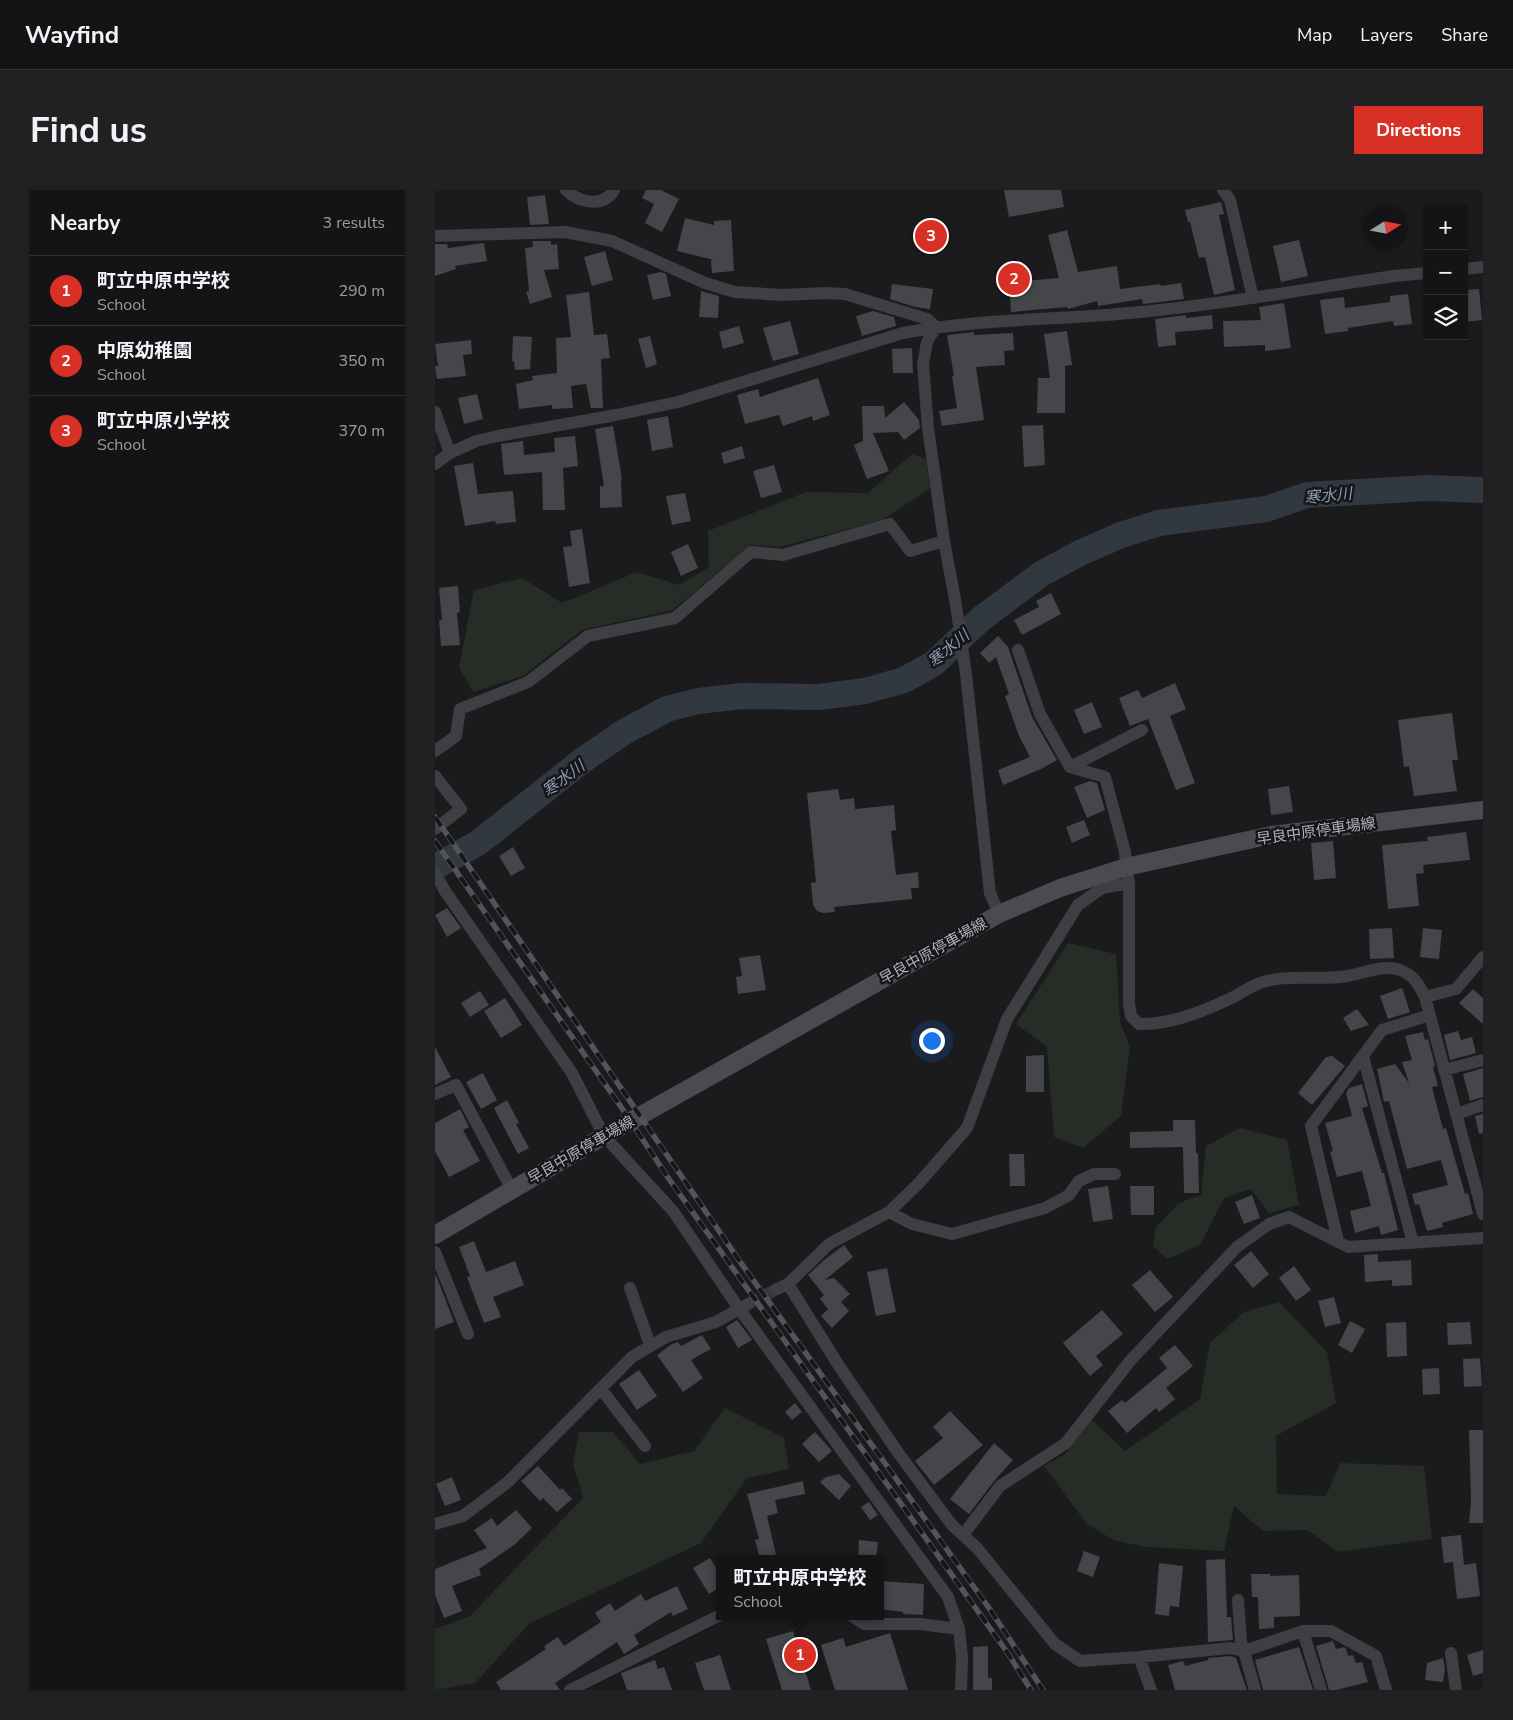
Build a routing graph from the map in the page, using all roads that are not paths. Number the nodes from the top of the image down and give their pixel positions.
1 (566, 190) edge
2 (614, 190) edge
3 (1223, 190) edge
4 (435, 236) edge
5 (1483, 267) edge
6 (1468, 269) edge
7 (1423, 273) edge
8 (1253, 298) junction
9 (937, 327) junction
10 (435, 412) edge
11 (451, 453) junction
12 (435, 464) edge
13 (944, 541) junction
14 (1019, 650) dead end
15 (1142, 730) dead end
16 (435, 751) edge
17 (1070, 768) junction
18 (435, 776) edge
19 (1483, 810) edge
20 (435, 828) edge
21 (435, 873) edge
22 (1127, 875) junction
23 (999, 914) junction
24 (1483, 957) edge
25 (1425, 997) junction
26 (1430, 1015) junction
27 (1363, 1056) junction
28 (1483, 1060) edge
29 (1444, 1070) junction
30 (435, 1094) edge
31 (1483, 1106) edge
32 (1456, 1114) junction
33 (605, 1136) junction
34 (1115, 1174) dead end
35 (512, 1190) junction
36 (1483, 1210) edge
37 (889, 1212) junction
38 (435, 1235) edge
39 (1483, 1238) edge
40 (1338, 1241) junction
41 (1413, 1243) junction
42 (435, 1252) edge
43 (630, 1288) dead end
44 (744, 1307) junction
45 (468, 1334) dead end
46 (650, 1345) junction
47 (601, 1389) junction
48 (645, 1446) dead end
49 (435, 1524) edge
50 (963, 1535) junction
51 (1238, 1600) dead end
52 (716, 1617) edge
53 (858, 1620) edge
54 (959, 1629) junction
55 (1303, 1631) junction
56 (1244, 1651) junction
57 (1451, 1653) dead end
58 (1139, 1658) junction
59 (570, 1690) edge
60 (961, 1690) edge
61 (1151, 1690) edge
62 (1255, 1690) edge
63 (1321, 1690) edge
64 (1386, 1690) edge
65 (1456, 1690) edge

1 - 2 street
3 - 8 street
4 - 9 street
5 - 6 street
7 - 8 street
8 - 9 street
9 - 11 street
9 - 13 street
10 - 11 street
11 - 12 street
13 - 16 street
13 - 23 street
14 - 17 street
15 - 17 street
17 - 22 street
18 - 20 street
19 - 22 main road, 早良中原停車場線
21 - 33 street
22 - 23 main road, 早良中原停車場線
22 - 25 street
22 - 37 street
23 - 33 main road, 早良中原停車場線
24 - 25 street
25 - 26 street
26 - 27 street
26 - 29 street
27 - 40 street
27 - 41 street
28 - 29 street
29 - 32 street
30 - 35 street
31 - 32 street
32 - 36 street
33 - 35 main road, 早良中原停車場線
33 - 44 street
34 - 37 street
35 - 38 main road, 早良中原停車場線
37 - 50 street
39 - 41 street
40 - 41 street
40 - 50 street
42 - 45 street
43 - 46 street
44 - 46 street
44 - 54 street
46 - 47 street
47 - 48 street
47 - 49 street
50 - 58 street
51 - 56 street
52 - 59 street
53 - 54 street
54 - 60 street
55 - 56 street
55 - 63 street
55 - 64 street
56 - 58 street
56 - 62 street
57 - 65 street
58 - 61 street

